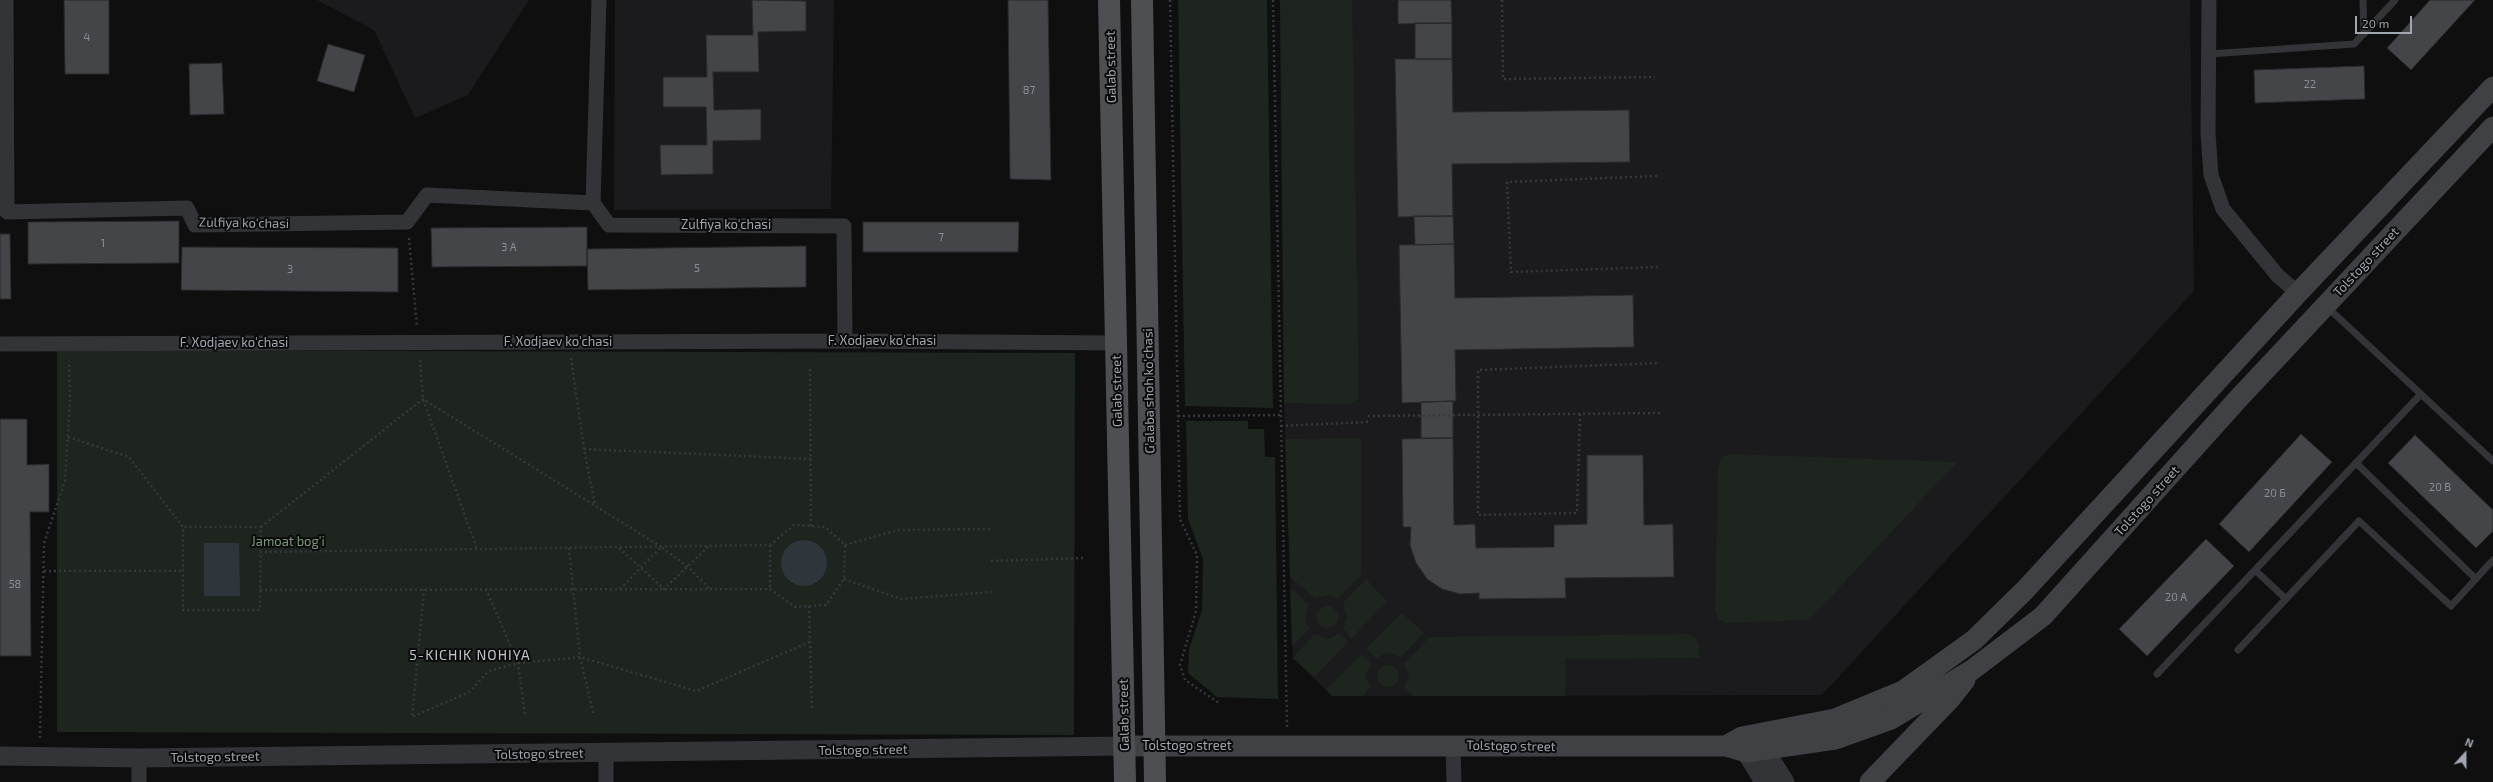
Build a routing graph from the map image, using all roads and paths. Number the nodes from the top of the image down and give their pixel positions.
1 (6, 0) edge
2 (599, 0) edge
3 (1109, 0) edge
4 (1142, 0) edge
5 (1170, 0) edge
6 (1273, 0) edge
7 (1502, 0) edge
8 (2208, 0) edge
9 (2363, 0) edge
10 (2395, 0) edge
11 (2364, 34) junction
12 (2210, 54) junction
13 (1655, 77) dead end
14 (2493, 87) edge
15 (2493, 127) edge
16 (1657, 176) dead end
17 (593, 203) junction
18 (407, 222) junction
19 (1659, 268) dead end
20 (2298, 292) junction
21 (2326, 306) junction
22 (845, 341) junction
23 (418, 342) junction
24 (569, 342) junction
25 (1116, 343) junction
26 (0, 344) edge
27 (69, 344) junction
28 (1660, 363) dead end
29 (810, 369) dead end
30 (2421, 394) junction
31 (423, 399) junction
32 (1661, 413) dead end
33 (1478, 414) junction
34 (1580, 414) junction
35 (1281, 415) junction
36 (1178, 416) junction
37 (1368, 416) dead end
38 (1368, 422) dead end
39 (1281, 426) junction
40 (68, 437) junction
41 (584, 449) junction
42 (811, 459) junction
43 (2493, 461) edge
44 (2356, 463) junction
45 (595, 506) junction
46 (811, 526) junction
47 (183, 527) junction
48 (261, 527) junction
49 (991, 529) dead end
50 (770, 545) junction
51 (845, 545) junction
52 (709, 546) junction
53 (619, 547) junction
54 (661, 547) junction
55 (569, 548) junction
56 (477, 549) junction
57 (260, 552) junction
58 (1085, 558) dead end
59 (2493, 560) edge
60 (991, 561) dead end
61 (687, 566) junction
62 (640, 567) junction
63 (2255, 570) junction
64 (44, 571) junction
65 (183, 571) junction
66 (844, 579) junction
67 (2476, 579) junction
68 (424, 589) junction
69 (486, 589) junction
70 (572, 589) junction
71 (620, 589) junction
72 (664, 589) junction
73 (710, 589) junction
74 (770, 589) junction
75 (260, 590) junction
76 (992, 592) dead end
77 (2286, 599) junction
78 (809, 606) junction
79 (810, 642) junction
80 (2238, 650) dead end
81 (580, 657) junction
82 (518, 663) junction
83 (1972, 670) junction
84 (2157, 674) dead end
85 (1219, 703) dead end
86 (812, 710) dead end
87 (525, 716) dead end
88 (594, 716) dead end
89 (1748, 743) junction
90 (1125, 746) junction
91 (1155, 746) junction
92 (1288, 746) junction
93 (1453, 746) junction
94 (606, 753) junction
95 (0, 756) edge
96 (40, 756) junction
97 (139, 758) junction
98 (139, 782) edge
99 (606, 782) edge
100 (1125, 782) edge
101 (1155, 782) edge
102 (1454, 782) edge
103 (1764, 782) edge
104 (1785, 782) edge
105 (1870, 782) edge

1 - 18 street, Zulfiya ko'chasi
2 - 17 street
3 - 25 main road, Galab street
4 - 91 main road, G'alaba shoh ko'chasi
5 - 36 path
6 - 35 path
7 - 13 path
8 - 12 street
9 - 11 lane
10 - 11 lane
11 - 12 lane
12 - 20 street
14 - 20 main road, Tolstogo street
15 - 21 main road, Tolstogo street
16 - 19 path
17 - 18 street
17 - 22 street, Zulfiya ko'chasi
18 - 23 path
20 - 89 main road, Tolstogo street
21 - 30 lane
21 - 83 main road, Tolstogo street
22 - 24 street, F. Xodjaev ko'chasi
22 - 25 street, F. Xodjaev ko'chasi
23 - 24 street, F. Xodjaev ko'chasi
23 - 27 street, F. Xodjaev ko'chasi
23 - 31 path
24 - 41 path
25 - 90 main road, Galab street
26 - 27 street, F. Xodjaev ko'chasi
27 - 40 path
28 - 33 path
29 - 42 path
30 - 43 lane
30 - 44 lane
31 - 45 path
31 - 48 path
31 - 56 path
32 - 34 path
33 - 34 path
33 - 34 path
33 - 37 path
35 - 36 path
35 - 39 path
36 - 85 path
38 - 39 path
39 - 92 path
40 - 47 path
40 - 64 path
41 - 42 path
41 - 45 path
42 - 46 path
44 - 63 lane
44 - 67 lane
45 - 54 path
46 - 50 path
46 - 51 path
47 - 48 path
47 - 65 path
48 - 57 path
49 - 51 path
50 - 52 path
50 - 74 path
51 - 66 path
52 - 54 path
52 - 61 path
53 - 54 path
53 - 55 path
53 - 62 path
54 - 61 path
54 - 62 path
55 - 56 path
55 - 70 path
56 - 57 path
57 - 75 path
58 - 60 path
59 - 67 lane
61 - 72 path
61 - 73 path
62 - 71 path
62 - 72 path
63 - 77 lane
63 - 84 lane
64 - 65 path
64 - 96 path
65 - 75 path
66 - 76 path
66 - 78 path
67 - 77 lane
68 - 69 path
68 - 75 path
68 - 82 path
69 - 70 path
69 - 82 path
70 - 71 path
70 - 81 path
71 - 72 path
72 - 73 path
73 - 74 path
74 - 78 path
77 - 80 lane
78 - 79 path
79 - 81 path
79 - 86 path
81 - 82 path
81 - 88 path
82 - 87 path
83 - 89 main road, Tolstogo street
83 - 105 main road
89 - 93 main road, Tolstogo street
89 - 103 street
89 - 104 street
90 - 91 main road, Tolstogo street
90 - 94 street, Tolstogo street
90 - 100 main road, Galab street
91 - 92 main road, Tolstogo street
91 - 101 main road, G'alaba shoh ko'chasi
92 - 93 main road, Tolstogo street
93 - 102 street
94 - 97 street, Tolstogo street
94 - 99 street
95 - 96 street, Tolstogo street
96 - 97 street, Tolstogo street
97 - 98 street

